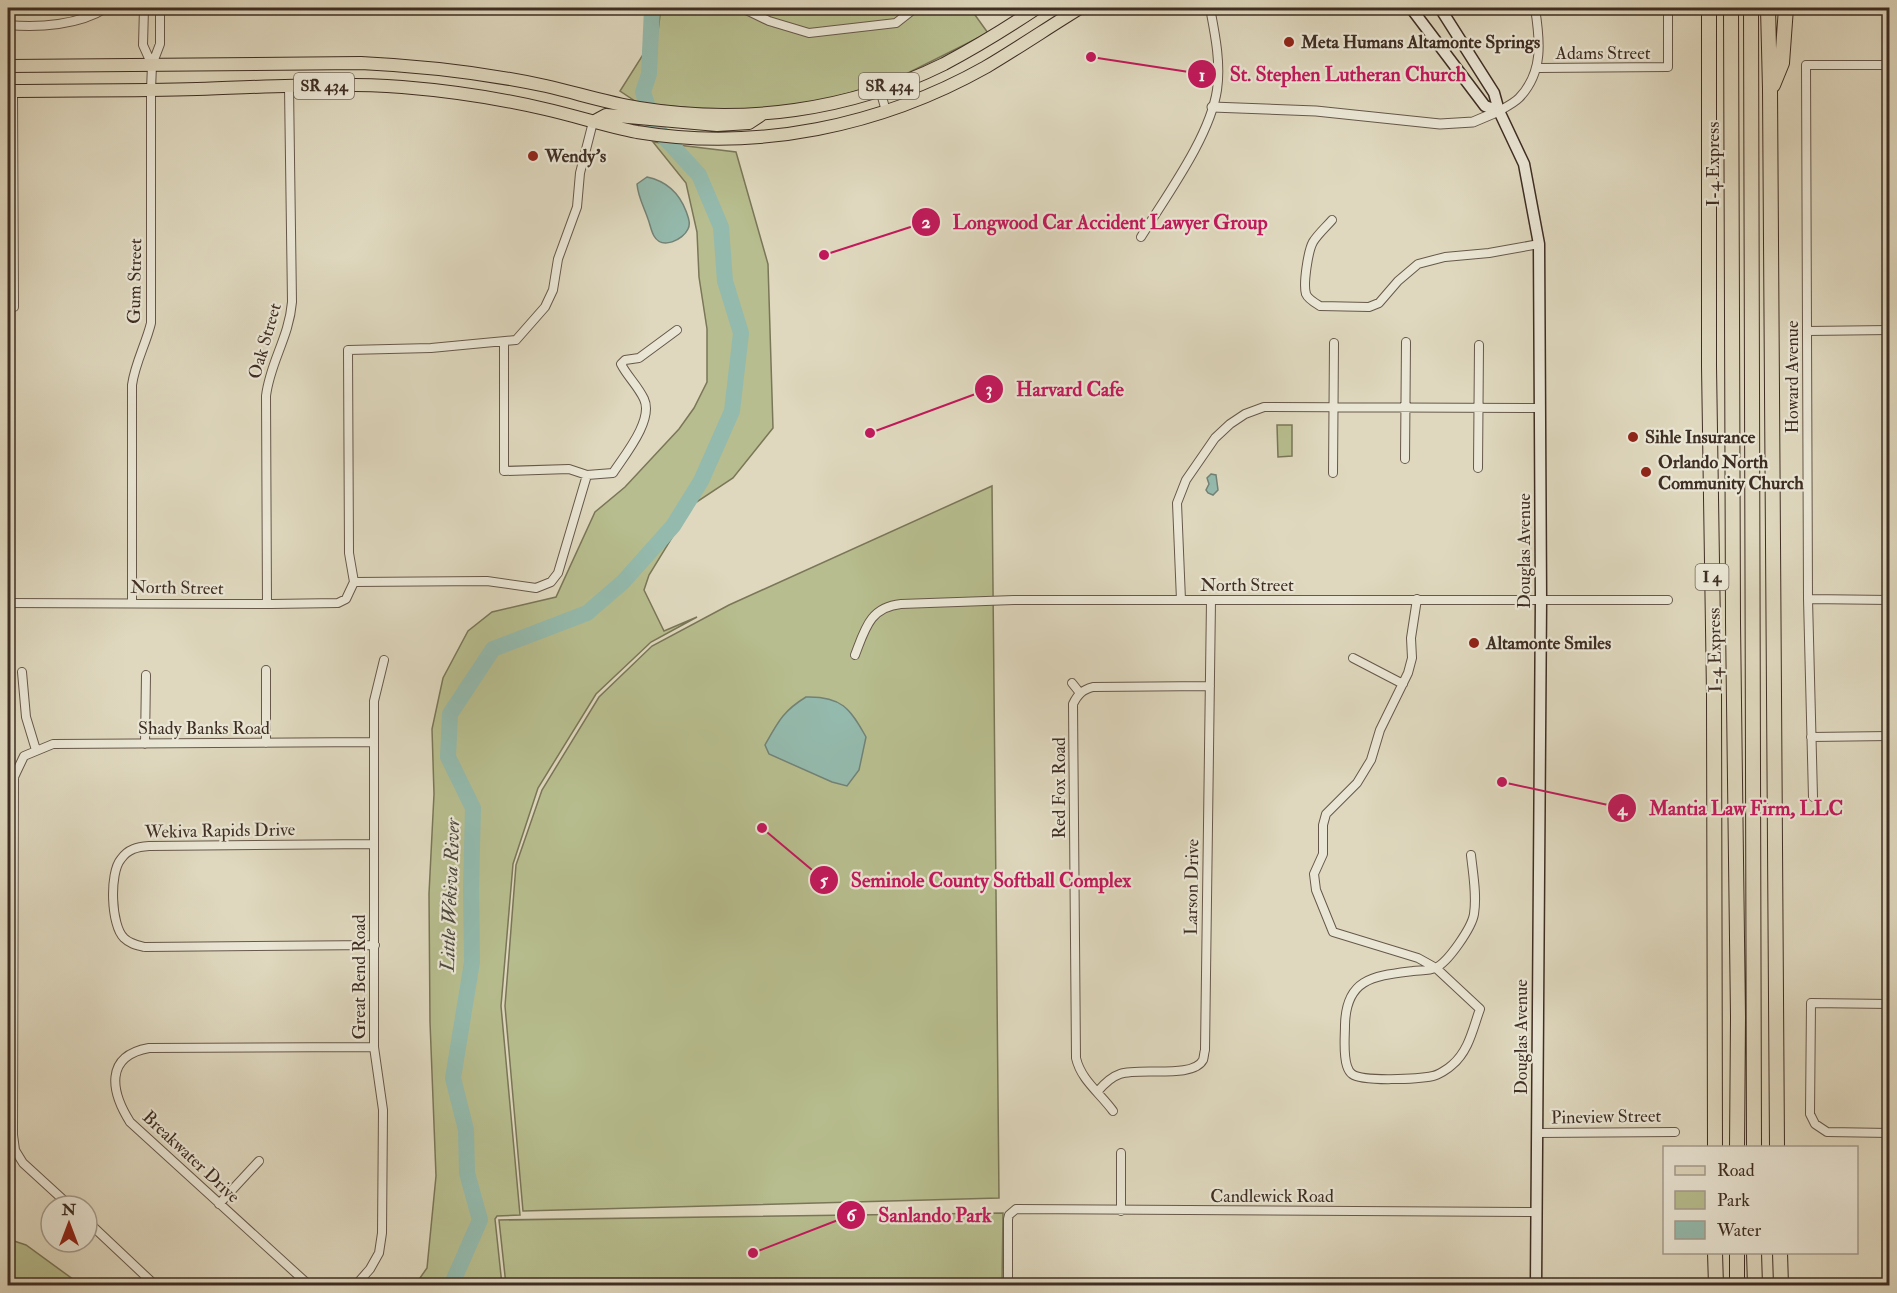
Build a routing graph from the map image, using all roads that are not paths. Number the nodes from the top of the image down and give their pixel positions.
1 (106, 8) edge
2 (144, 8) edge
3 (160, 8) edge
4 (742, 8) edge
5 (915, 8) edge
6 (1037, 8) edge
7 (1080, 8) edge
8 (1210, 8) edge
9 (1411, 8) edge
10 (1440, 8) edge
11 (1535, 8) edge
12 (1668, 8) edge
13 (1709, 8) edge
14 (1731, 8) edge
15 (1751, 8) edge
16 (1767, 8) edge
17 (1786, 8) edge
18 (8, 25) edge
19 (152, 65) junction
20 (1890, 65) edge
21 (8, 66) edge
22 (1538, 68) junction
23 (290, 87) junction
24 (1770, 89) junction
25 (151, 90) junction
26 (880, 90) junction
27 (10, 91) edge
28 (1212, 107) junction
29 (886, 111) junction
30 (1499, 111) junction
31 (761, 115) junction
32 (592, 122) junction
33 (1332, 220) dead end
34 (1142, 237) dead end
35 (1539, 244) junction
36 (14, 307) dead end
37 (677, 330) dead end
38 (1890, 330) edge
39 (1807, 331) junction
40 (504, 342) junction
41 (1406, 342) dead end
42 (1334, 343) dead end
43 (1479, 345) dead end
44 (1333, 406) junction
45 (1405, 407) junction
46 (1478, 408) junction
47 (1540, 408) junction
48 (1406, 459) dead end
49 (1478, 468) dead end
50 (1333, 472) dead end
51 (587, 475) junction
52 (354, 582) junction
53 (1417, 599) junction
54 (1540, 599) junction
55 (1808, 599) junction
56 (1181, 600) junction
57 (1211, 600) junction
58 (1668, 600) dead end
59 (1890, 600) edge
60 (8, 603) edge
61 (132, 603) junction
62 (267, 604) junction
63 (855, 655) dead end
64 (1353, 658) dead end
65 (384, 660) dead end
66 (266, 670) dead end
67 (22, 672) dead end
68 (147, 675) dead end
69 (1072, 683) dead end
70 (1403, 684) junction
71 (1210, 686) junction
72 (1080, 693) junction
73 (1890, 736) edge
74 (1812, 737) junction
75 (374, 742) junction
76 (266, 743) junction
77 (145, 744) junction
78 (36, 750) junction
79 (1812, 797) dead end
80 (374, 844) junction
81 (1471, 855) dead end
82 (375, 945) junction
83 (10, 960) edge
84 (1436, 968) junction
85 (1890, 1004) edge
86 (374, 1047) junction
87 (1098, 1091) junction
88 (1113, 1112) dead end
89 (1676, 1132) dead end
90 (1538, 1133) junction
91 (1890, 1133) edge
92 (1715, 1146) edge
93 (1737, 1146) edge
94 (1754, 1146) edge
95 (1777, 1146) edge
96 (1121, 1153) dead end
97 (259, 1161) dead end
98 (57, 1194) edge
99 (219, 1204) junction
100 (1121, 1211) junction
101 (1537, 1212) junction
102 (99, 1232) edge
103 (1715, 1254) edge
104 (1737, 1254) edge
105 (1754, 1254) edge
106 (1780, 1254) edge
107 (156, 1286) edge
108 (310, 1286) edge
109 (355, 1286) edge
110 (1008, 1286) edge
111 (1536, 1286) edge
112 (1716, 1286) edge
113 (1737, 1286) edge
114 (1755, 1286) edge
115 (1781, 1286) edge

1 - 18 street
2 - 19 street
3 - 19 street
4 - 5 street
6 - 26 main road, SR 434
7 - 29 main road, SR 434
8 - 28 street
9 - 30 main road
10 - 30 main road, Douglas Avenue
11 - 22 street
12 - 22 street, Adams Street
13 - 92 highway, I 4
14 - 93 highway, I-4 Express
15 - 94 highway, I-4 Express
16 - 24 highway
17 - 24 highway
19 - 21 main road, SR 434
19 - 25 street, Gum Street
19 - 31 main road, SR 434
20 - 39 street, Howard Avenue
22 - 30 street
23 - 25 main road, SR 434
23 - 32 main road, SR 434
23 - 62 street, Oak Street
24 - 95 highway
25 - 27 main road, SR 434
25 - 61 street, Gum Street
26 - 29 street
26 - 31 main road, SR 434
27 - 36 street
28 - 30 street
28 - 34 street
29 - 32 main road, SR 434
30 - 35 main road, Douglas Avenue
31 - 32 main road
32 - 40 street
33 - 35 street
35 - 47 main road, Douglas Avenue
37 - 51 street
38 - 39 street
39 - 55 street, Howard Avenue
40 - 51 street
40 - 52 street
41 - 45 street
42 - 44 street
43 - 46 street
44 - 45 street
44 - 50 street
44 - 56 street
45 - 46 street
45 - 48 street
46 - 47 street
46 - 49 street
47 - 54 main road, Douglas Avenue
51 - 52 street
52 - 62 street, North Street
53 - 54 street, North Street
53 - 57 street, North Street
53 - 70 street
54 - 58 street, North Street
54 - 90 main road, Douglas Avenue
55 - 59 street
55 - 74 street, Howard Avenue
56 - 57 street, North Street
56 - 63 street, North Street
57 - 71 street, Larson Drive
60 - 61 street, North Street
61 - 62 street, North Street
64 - 70 street
65 - 75 street, Great Bend Road
66 - 76 street
67 - 78 street
68 - 77 street
69 - 72 street
70 - 84 street
71 - 72 street
71 - 87 street, Larson Drive
72 - 87 street, Red Fox Road
73 - 74 street
74 - 79 street, Howard Avenue
75 - 76 street, Shady Banks Road
75 - 80 street, Great Bend Road
76 - 77 street, Shady Banks Road
77 - 78 street, Shady Banks Road
78 - 83 street
80 - 82 street, Great Bend Road
80 - 82 street, Wekiva Rapids Drive
81 - 84 street
82 - 86 street, Great Bend Road
83 - 98 street
84 - 84 street
85 - 91 street
86 - 99 street, Breakwater Drive
86 - 109 street, Great Bend Road
87 - 88 street, Red Fox Road
89 - 90 street, Pineview Street
90 - 101 main road, Douglas Avenue
96 - 100 street
97 - 99 street
99 - 108 street, Breakwater Drive
100 - 101 street, Candlewick Road
100 - 110 street, Candlewick Road
101 - 111 main road, Douglas Avenue
102 - 107 street
103 - 112 highway
104 - 113 highway
105 - 114 highway
106 - 115 highway

